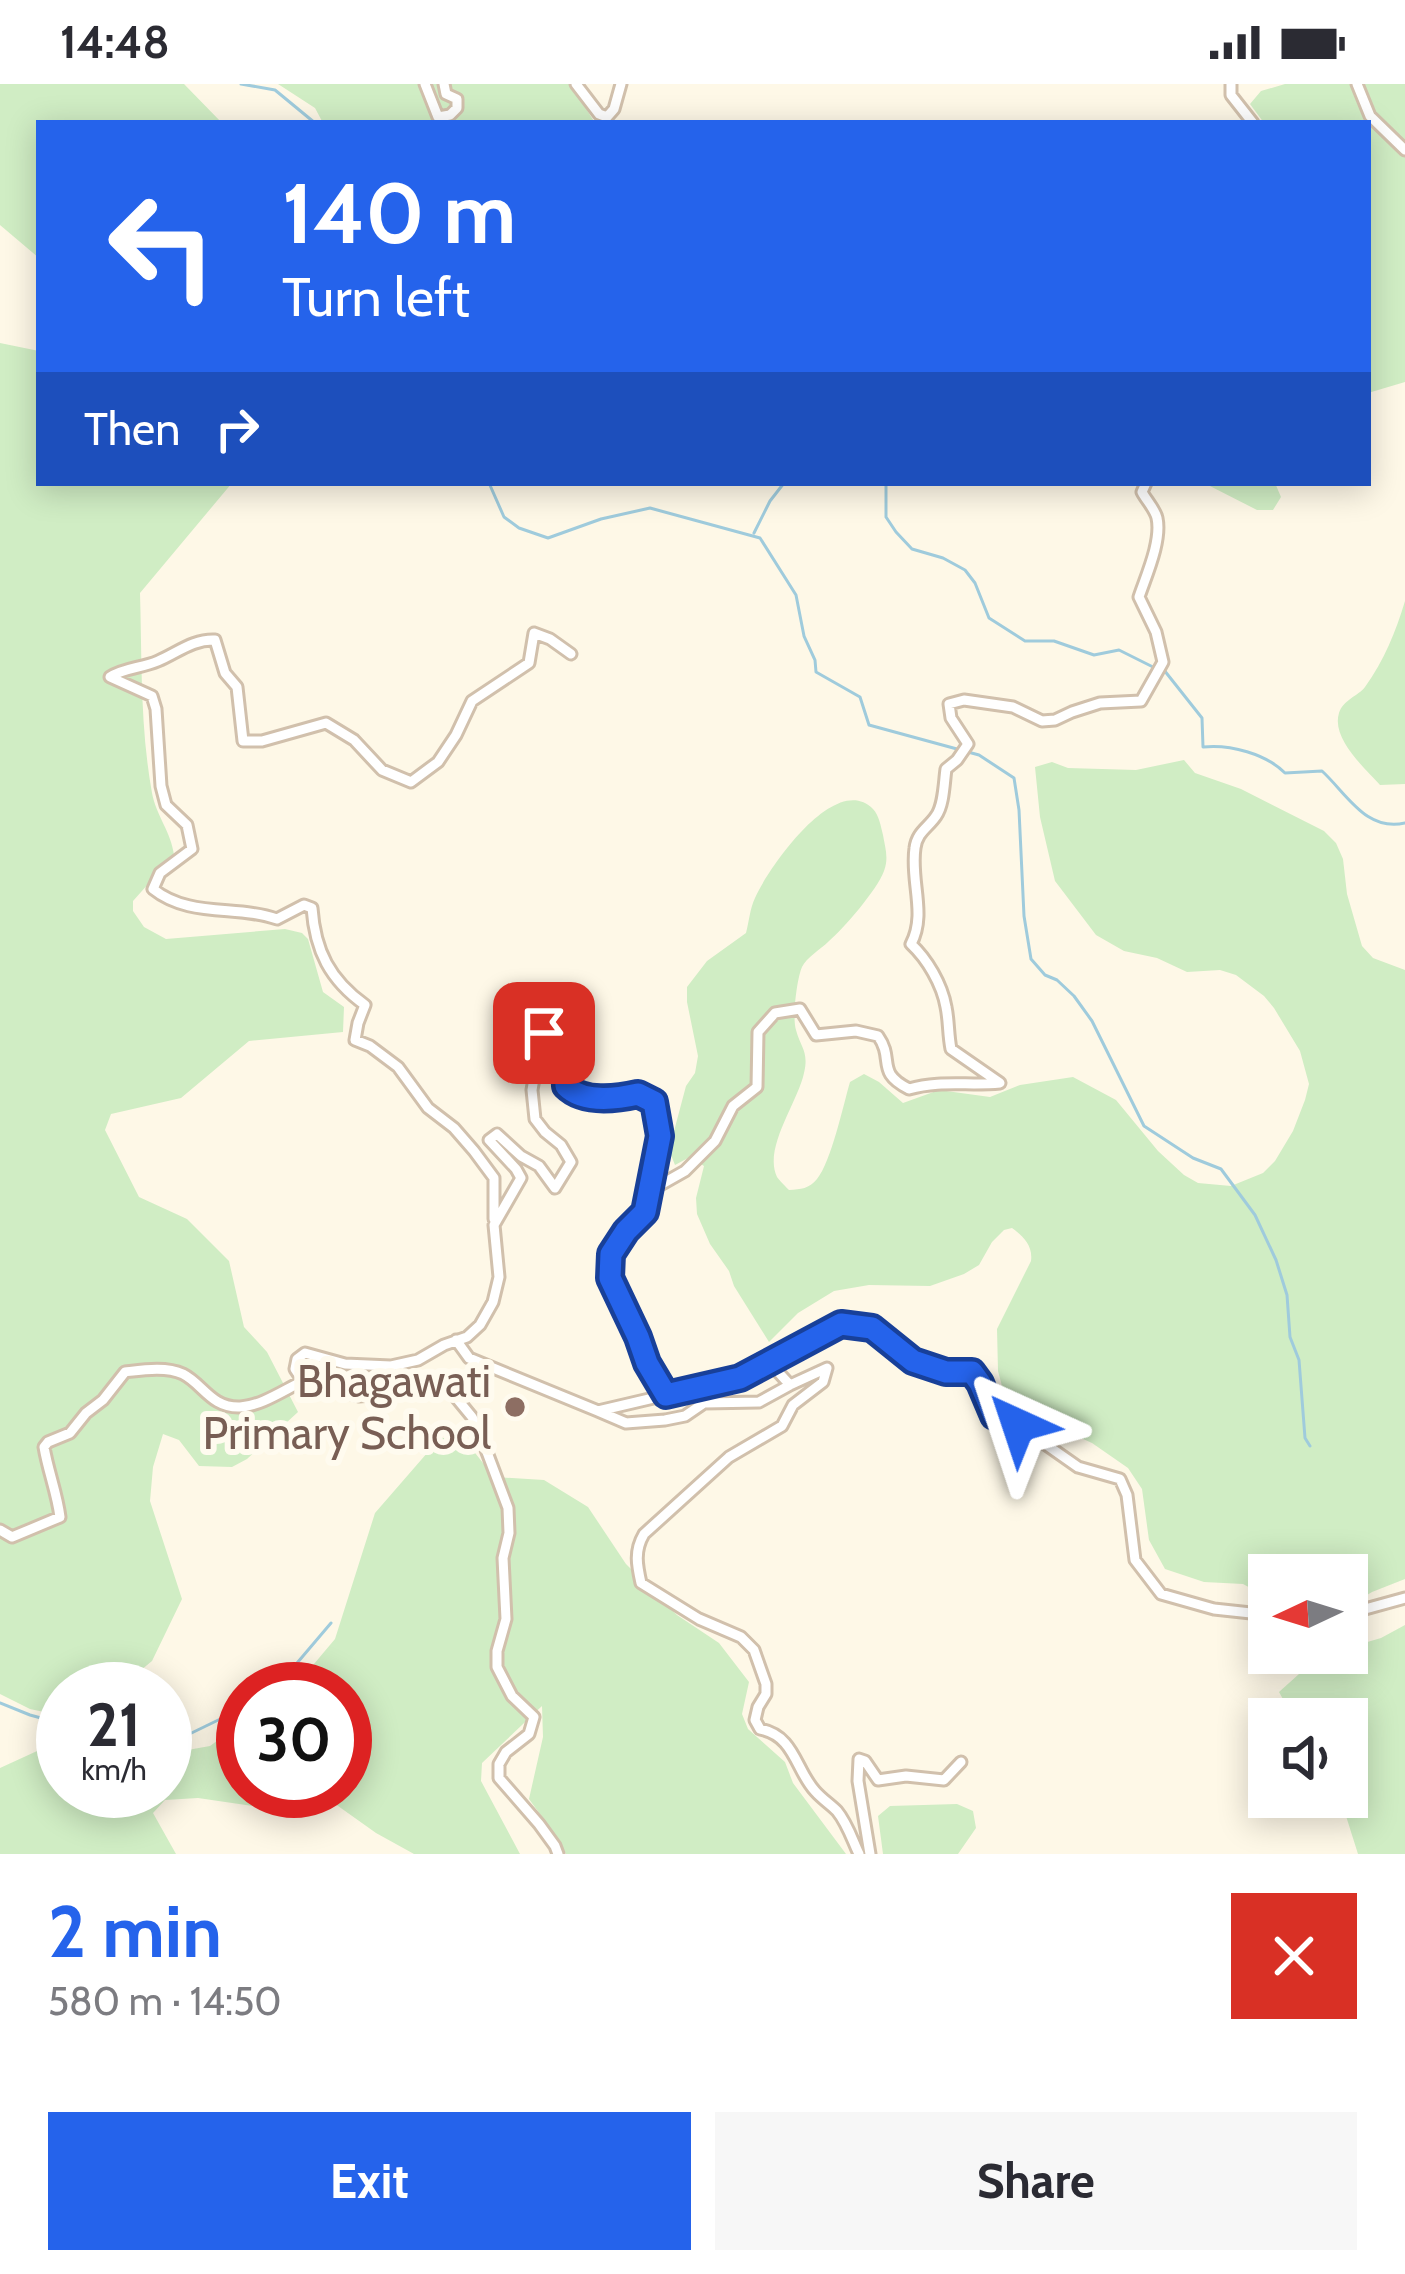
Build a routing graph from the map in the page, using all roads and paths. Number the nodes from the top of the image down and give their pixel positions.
1 (425, 84) edge
2 (444, 84) edge
3 (576, 84) edge
4 (621, 84) edge
5 (1231, 84) edge
6 (1358, 84) edge
7 (1251, 120) edge
8 (1405, 150) edge
9 (1145, 486) edge
10 (571, 654) dead end
11 (653, 1180) junction
12 (494, 1225) junction
13 (456, 1340) junction
14 (770, 1363) junction
15 (303, 1381) junction
16 (790, 1385) junction
17 (666, 1395) junction
18 (598, 1412) junction
19 (0, 1531) edge
20 (1405, 1598) edge
21 (1368, 1608) edge
22 (1248, 1613) edge
23 (961, 1762) dead end
24 (558, 1854) edge
25 (859, 1854) edge
26 (870, 1854) edge

1 - 2 street
3 - 4 street
5 - 7 street
6 - 8 street
9 - 11 street
10 - 12 street
11 - 12 street
11 - 17 street
12 - 13 street
13 - 15 street
13 - 18 street
14 - 16 street
14 - 17 street
14 - 22 street
15 - 19 street
15 - 24 street
16 - 18 street
16 - 25 street
17 - 18 street
20 - 21 street
23 - 26 street

